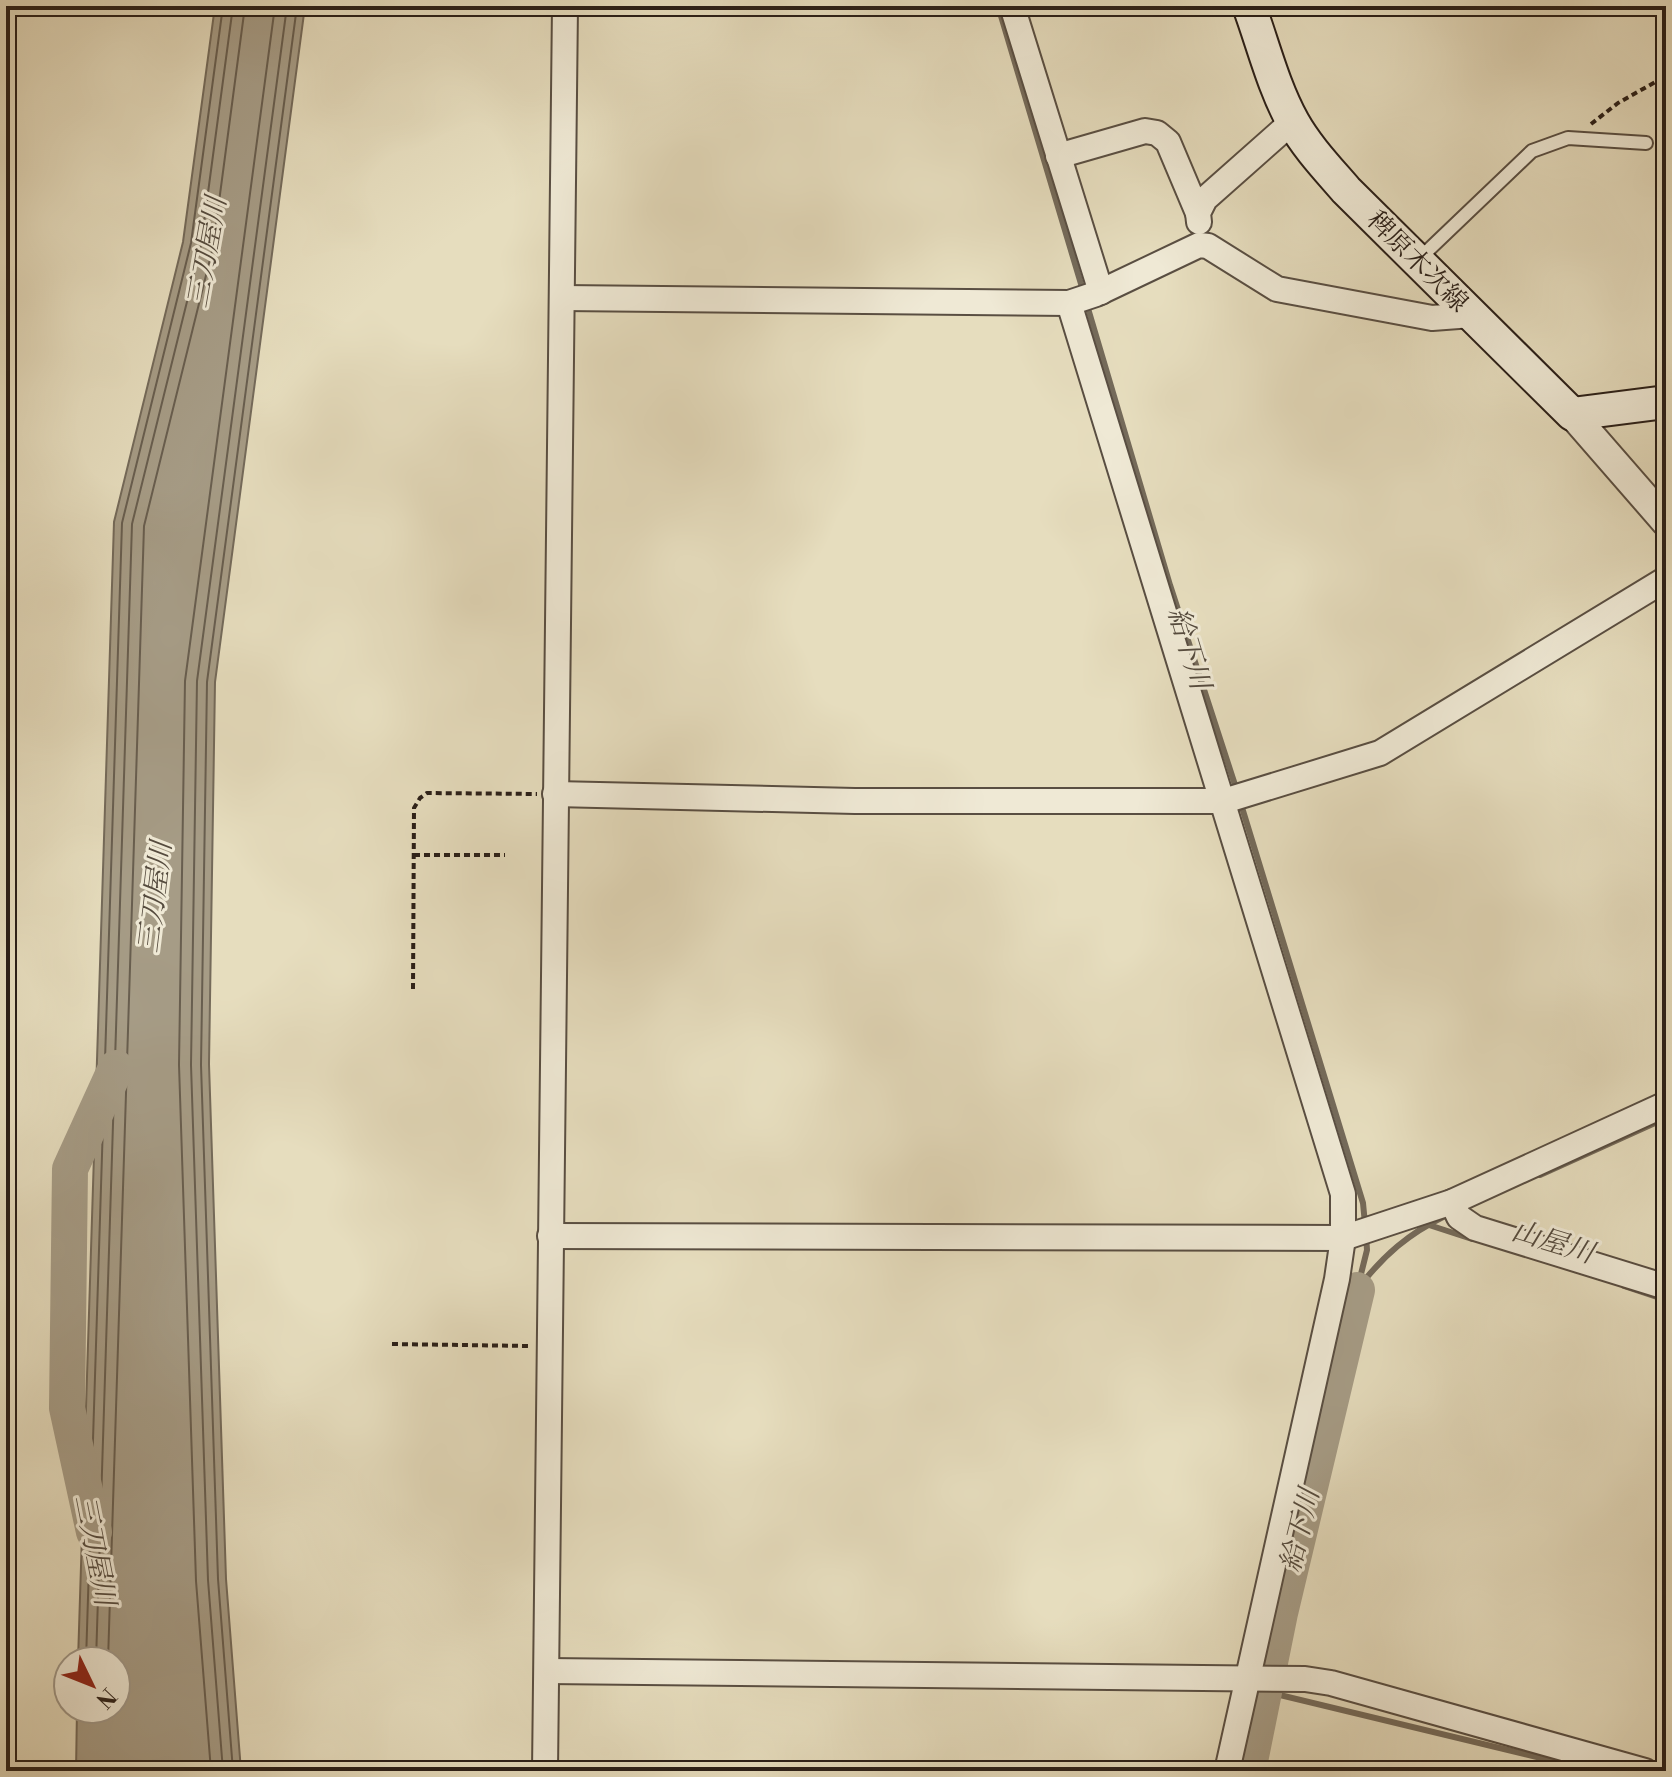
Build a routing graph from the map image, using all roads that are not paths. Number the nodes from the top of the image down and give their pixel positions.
1 (565, 6) edge
2 (1012, 6) edge
3 (1249, 6) edge
4 (1293, 121) junction
5 (1646, 143) dead end
6 (1058, 156) junction
7 (1198, 213) junction
8 (1204, 245) junction
9 (1417, 261) junction
10 (1086, 297) junction
11 (562, 298) junction
12 (1472, 315) junction
13 (1666, 402) edge
14 (1572, 414) junction
15 (1666, 522) edge
16 (1666, 579) edge
17 (555, 794) junction
18 (1234, 798) junction
19 (1666, 1104) edge
20 (1455, 1209) junction
21 (550, 1236) junction
22 (1348, 1236) junction
23 (1666, 1287) edge
24 (547, 1671) junction
25 (1252, 1679) junction
26 (545, 1771) edge
27 (1227, 1771) edge
28 (1645, 1771) edge

1 - 11 street
2 - 6 street
3 - 4 main road, 稗原木次線
4 - 7 street
4 - 9 main road, 稗原木次線
5 - 9 lane
6 - 7 street
6 - 10 street
7 - 8 street
8 - 10 street
8 - 12 street
9 - 12 main road, 稗原木次線
10 - 11 street
10 - 18 street
11 - 17 street
12 - 14 main road, 稗原木次線
13 - 14 main road
14 - 15 street
16 - 18 street
17 - 18 street
17 - 21 street
18 - 22 street
19 - 20 street
20 - 22 street
20 - 23 street
21 - 22 street
21 - 24 street
22 - 25 street
24 - 25 street
24 - 26 street
25 - 27 street
25 - 28 street

